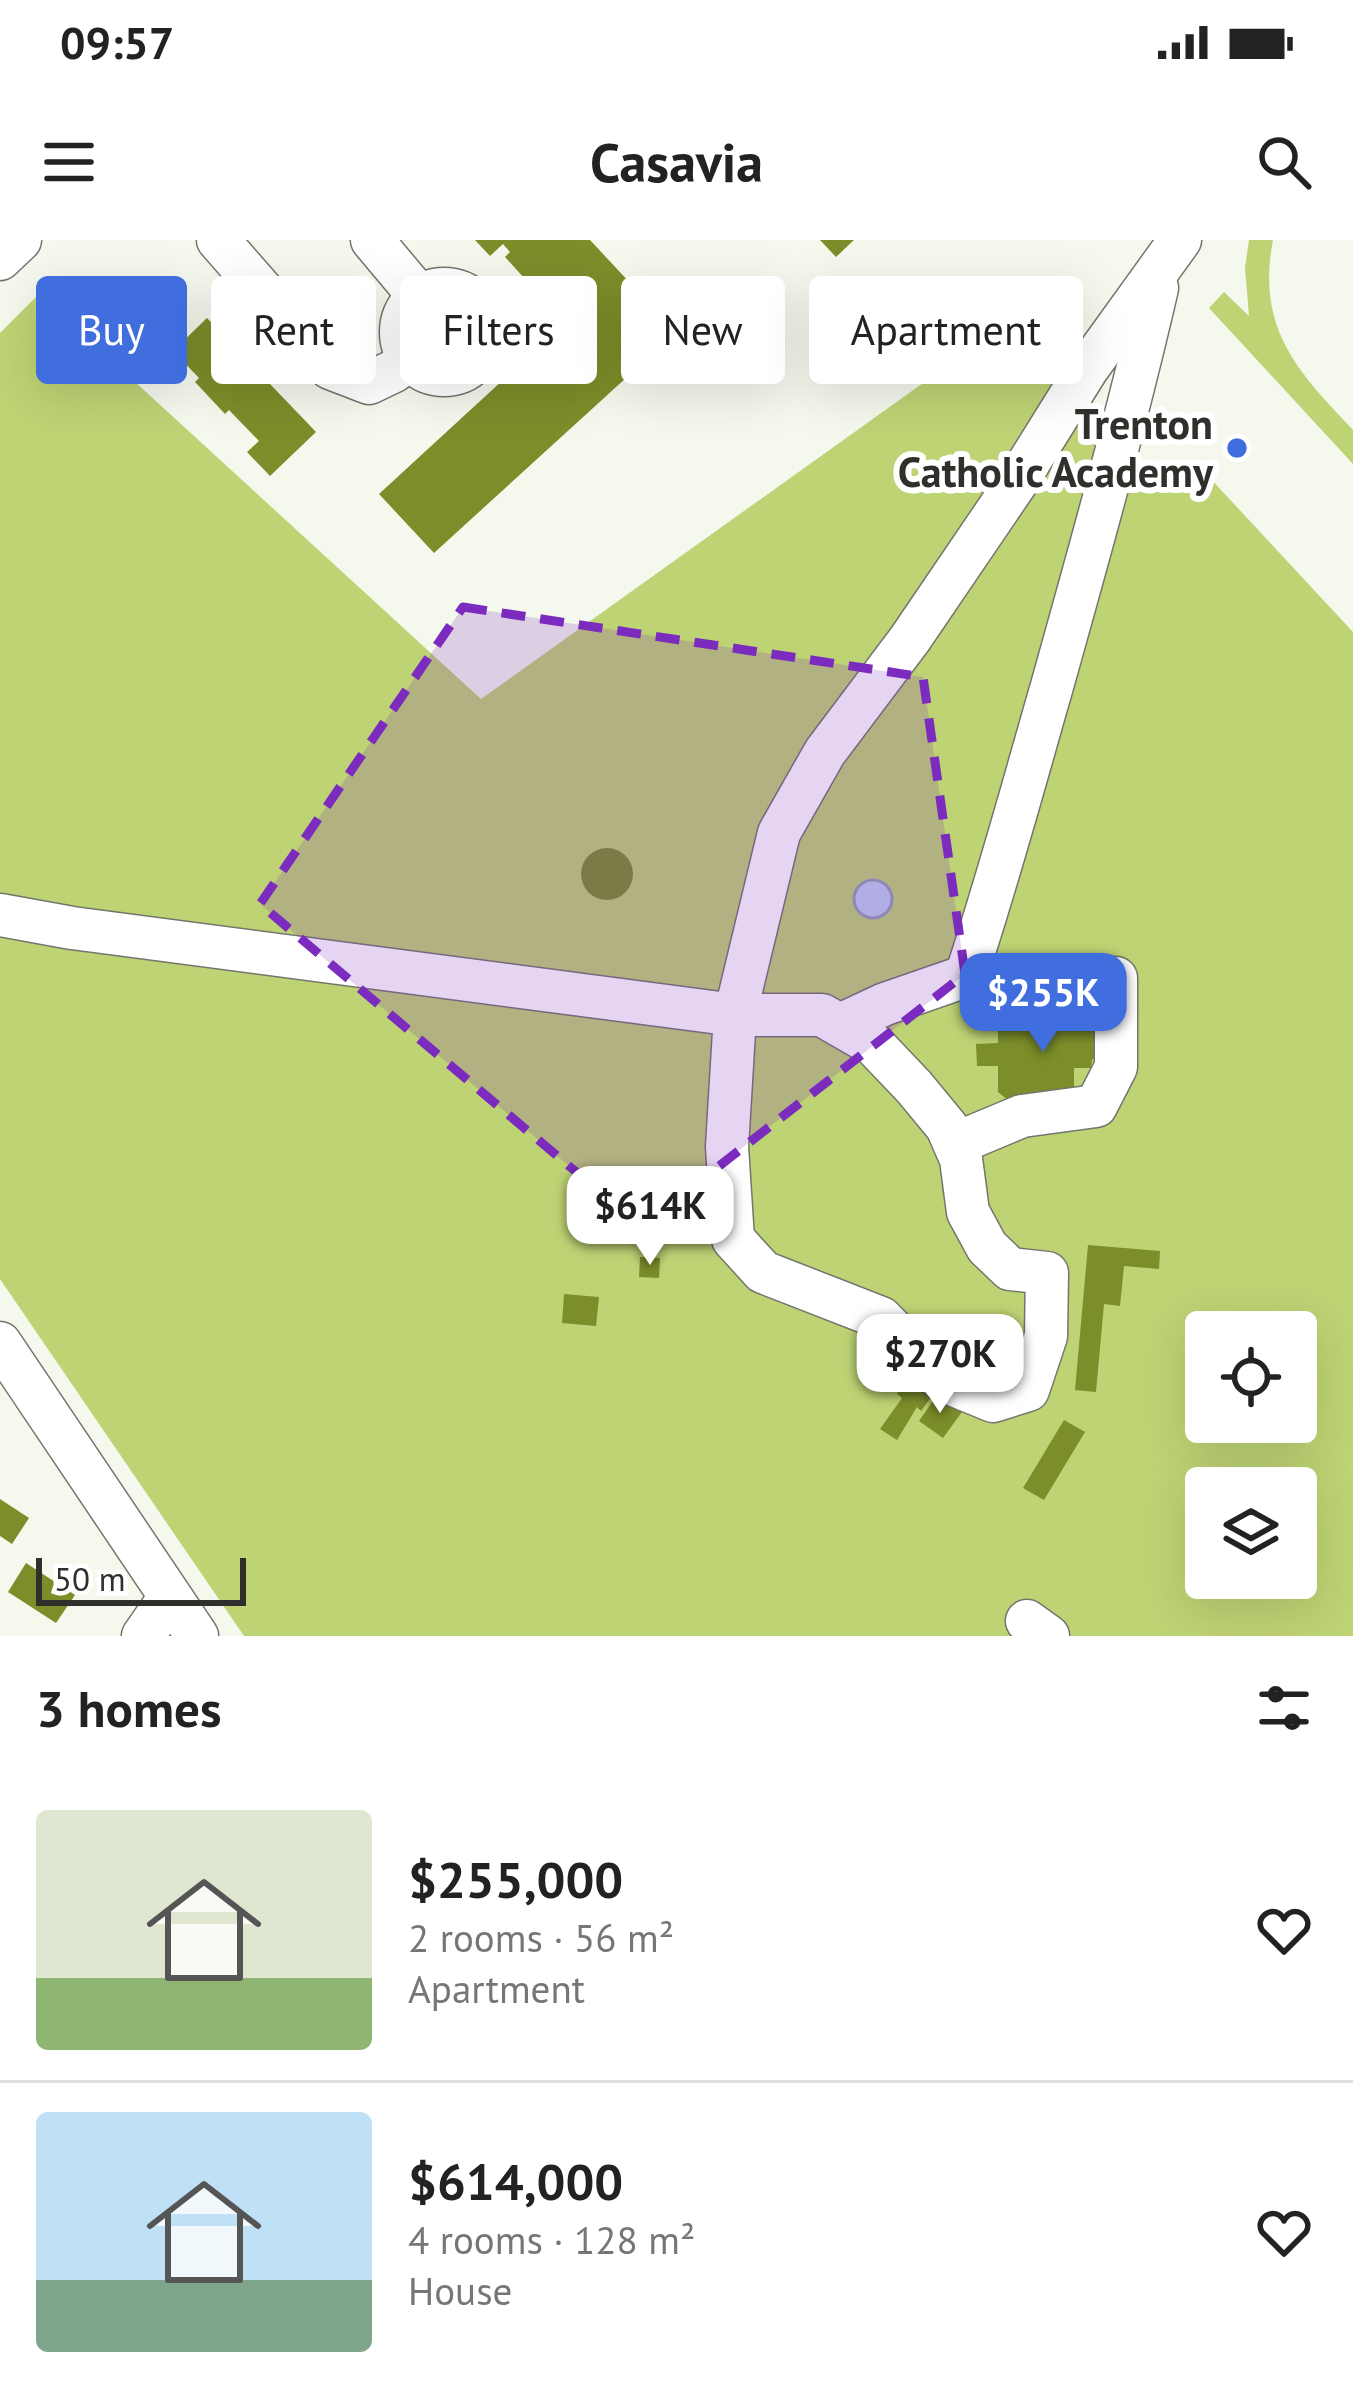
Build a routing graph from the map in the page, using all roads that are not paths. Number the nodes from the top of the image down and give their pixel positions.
1 (20, 240) edge
2 (218, 240) edge
3 (372, 240) edge
4 (1170, 254) edge
5 (0, 260) edge
6 (402, 276) edge
7 (400, 366) edge
8 (0, 915) edge
9 (966, 976) junction
10 (735, 1016) junction
11 (840, 1025) junction
12 (955, 1144) junction
13 (0, 1343) edge
14 (170, 1597) junction
15 (143, 1636) edge
16 (197, 1636) edge

1 - 5 street
2 - 7 street
3 - 6 street
4 - 9 street
4 - 10 street
8 - 10 street
9 - 11 street
9 - 12 street
10 - 11 street
10 - 12 street
11 - 12 street
13 - 14 street
14 - 15 street
14 - 16 street

